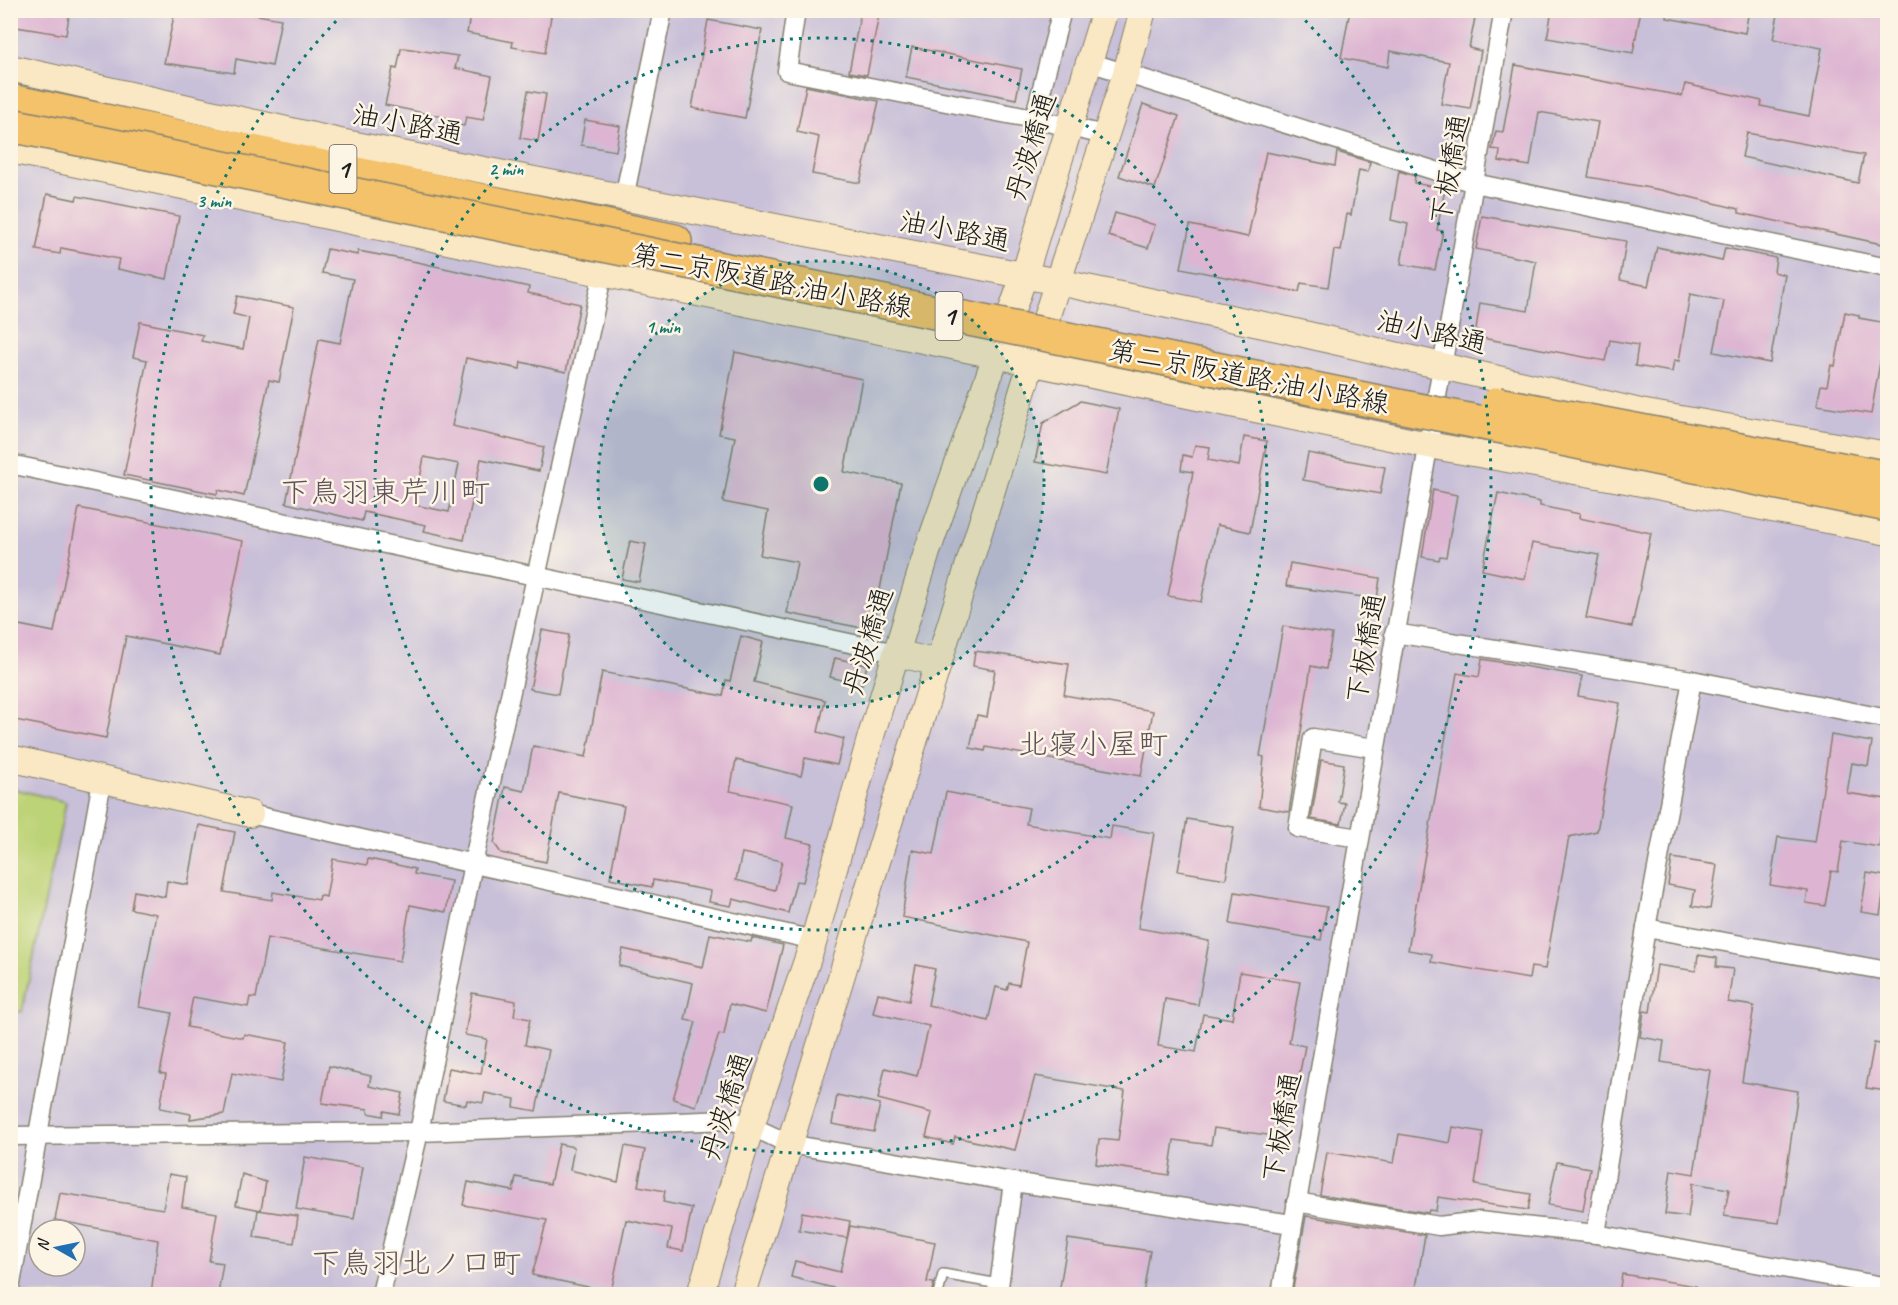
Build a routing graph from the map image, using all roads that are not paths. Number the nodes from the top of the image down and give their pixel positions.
1 (663, 10) edge
2 (796, 10) edge
3 (1062, 10) edge
4 (1106, 10) edge
5 (1143, 10) edge
6 (1504, 10) edge
7 (1089, 62) junction
8 (10, 68) edge
9 (1126, 73) junction
10 (10, 101) edge
11 (1034, 119) junction
12 (10, 125) edge
13 (1069, 126) junction
14 (1105, 135) junction
15 (10, 150) edge
16 (1474, 183) junction
17 (624, 198) junction
18 (1887, 268) edge
19 (603, 272) junction
20 (1024, 276) junction
21 (1058, 282) junction
22 (998, 354) junction
23 (1031, 364) junction
24 (1441, 366) junction
25 (1428, 445) junction
26 (1887, 455) edge
27 (10, 464) edge
28 (1887, 478) edge
29 (1887, 505) edge
30 (1887, 532) edge
31 (537, 577) junction
32 (1394, 633) junction
33 (896, 653) junction
34 (938, 663) junction
35 (1692, 680) junction
36 (1887, 719) edge
37 (1374, 748) junction
38 (10, 758) edge
39 (102, 781) junction
40 (250, 814) joint
41 (1359, 838) junction
42 (473, 864) junction
43 (1646, 928) junction
44 (814, 940) junction
45 (849, 950) junction
46 (1887, 971) edge
47 (751, 1126) junction
48 (419, 1132) junction
49 (10, 1136) edge
50 (38, 1136) junction
51 (789, 1144) junction
52 (1012, 1182) junction
53 (1296, 1202) junction
54 (1292, 1224) junction
55 (1596, 1234) junction
56 (1887, 1287) edge
57 (10, 1289) edge
58 (998, 1289) edge
59 (381, 1294) edge
60 (700, 1294) edge
61 (743, 1294) edge
62 (938, 1294) edge
63 (1281, 1294) edge

1 - 17 street
2 - 11 street
3 - 11 street
4 - 7 street, 丹波橋通
5 - 9 street
6 - 16 street, 下板橋通
7 - 9 street
7 - 13 street, 丹波橋通
8 - 17 street, 油小路通
9 - 14 street
9 - 16 street
10 - 28 highway, 第二京阪道路;油小路線 / 1, bridge
11 - 13 street
12 - 29 highway, 第二京阪道路;油小路線 / 1, bridge
13 - 14 street
13 - 20 street, 丹波橋通
14 - 21 street
15 - 19 street
16 - 18 street
16 - 24 street, 下板橋通
17 - 20 street, 油小路通
19 - 22 street
19 - 31 street
20 - 21 street, 油小路通
20 - 22 street, 丹波橋通
21 - 23 street
21 - 24 street, 油小路通
22 - 23 street
22 - 33 street, 丹波橋通
23 - 25 street
23 - 34 street
24 - 25 street, 下板橋通
24 - 26 street, 油小路通
25 - 30 street
25 - 32 street, 下板橋通
27 - 31 street
31 - 33 street
31 - 42 street
32 - 35 street
32 - 37 street, 下板橋通
33 - 34 street
33 - 44 street, 丹波橋通
34 - 45 street
35 - 36 street
35 - 43 street
37 - 41 street, 下板橋通
37 - 41 street
38 - 39 street
39 - 40 street
39 - 50 street
40 - 42 street
41 - 53 street, 下板橋通
42 - 44 street
42 - 48 street
43 - 46 street
43 - 55 street
44 - 45 street
44 - 47 street, 丹波橋通
45 - 51 street
47 - 48 street
47 - 51 street
47 - 60 street, 丹波橋通
48 - 50 street
48 - 59 street
49 - 50 street
50 - 57 street
51 - 52 street
51 - 61 street
52 - 54 street
52 - 58 street
53 - 54 street, 下板橋通
53 - 55 street
54 - 63 street, 下板橋通
55 - 56 street
58 - 62 lane

